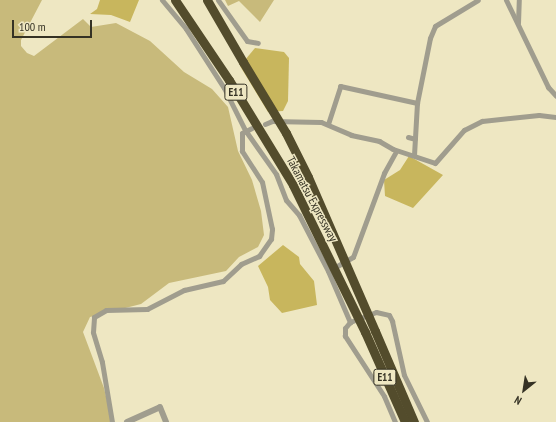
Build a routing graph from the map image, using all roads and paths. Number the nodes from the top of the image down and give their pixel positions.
1 (162, 0) edge
2 (175, 0) edge
3 (207, 0) edge
4 (218, 0) edge
5 (478, 0) edge
6 (506, 0) edge
7 (519, 0) edge
8 (518, 26) junction
9 (258, 43) dead end
10 (556, 96) edge
11 (417, 103) junction
12 (556, 117) edge
13 (264, 124) dead end
14 (328, 124) junction
15 (252, 128) dead end
16 (245, 130) junction
17 (408, 137) dead end
18 (415, 139) junction
19 (396, 151) junction
20 (414, 155) junction
21 (328, 271) junction
22 (350, 322) junction
23 (112, 422) edge
24 (127, 422) edge
25 (166, 422) edge
26 (395, 422) edge
27 (405, 422) edge
28 (414, 422) edge
29 (427, 422) edge

1 - 16 street
2 - 27 highway, Takamatsu Expressway / E11, bridge
3 - 28 highway, Takamatsu Expressway / E11, bridge
4 - 9 street
5 - 11 street
6 - 8 street
7 - 8 street
8 - 10 street
11 - 14 street
11 - 18 street
12 - 20 street
13 - 14 street
14 - 19 street
15 - 16 street
16 - 21 street
16 - 23 street
17 - 18 street
18 - 20 street
19 - 20 street
19 - 21 street
21 - 22 street
22 - 26 street
22 - 29 street
24 - 25 street

